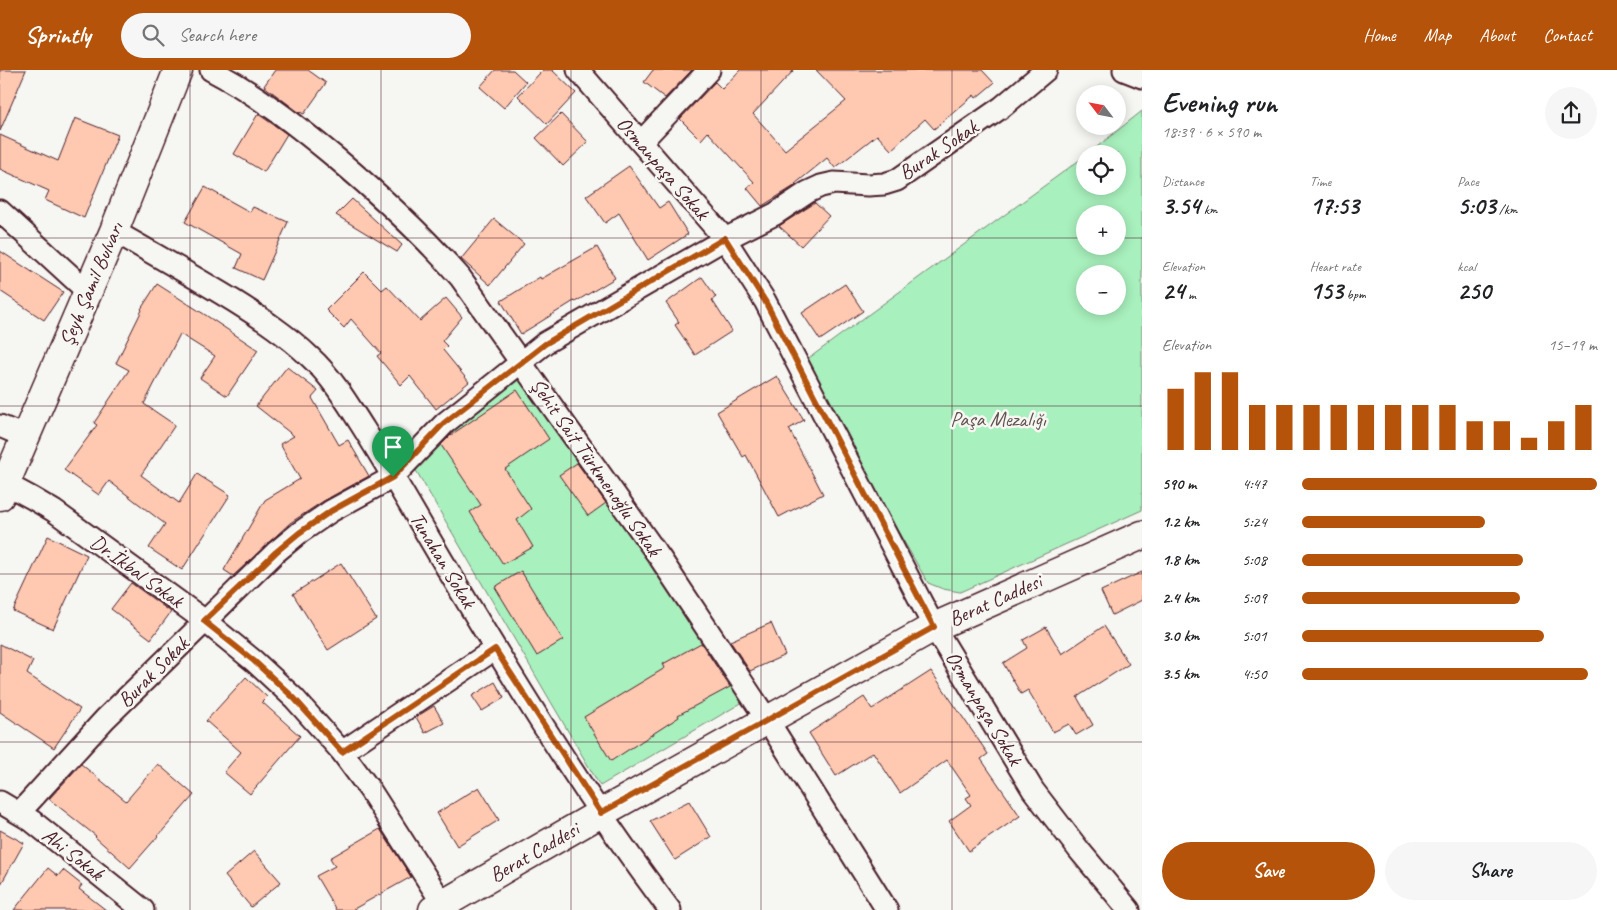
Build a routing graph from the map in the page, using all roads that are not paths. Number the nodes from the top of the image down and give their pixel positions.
1 (178, 70) edge
2 (211, 70) edge
3 (578, 70) edge
4 (709, 70) edge
5 (1046, 70) edge
6 (1124, 70) edge
7 (1142, 77) edge
8 (641, 142) junction
9 (0, 210) edge
10 (114, 231) junction
11 (725, 238) junction
12 (87, 291) junction
13 (521, 362) junction
14 (0, 426) edge
15 (26, 437) junction
16 (393, 477) junction
17 (3, 490) edge
18 (1142, 535) edge
19 (204, 621) junction
20 (934, 627) junction
21 (495, 649) junction
22 (768, 721) junction
23 (342, 752) junction
24 (0, 802) edge
25 (19, 813) junction
26 (601, 813) junction
27 (438, 907) edge
28 (143, 910) edge
29 (670, 910) edge
30 (887, 910) edge
31 (1130, 910) edge

1 - 10 street, Şeyh Şamil Bulvarı
2 - 13 street, Şehit Sait Türkmenoğlu Sokak
3 - 8 street, Osmanpaşa Sokak
4 - 8 street
5 - 11 street, Burak Sokak
6 - 7 street
8 - 11 street, Osmanpaşa Sokak
9 - 12 street
10 - 12 street, Şeyh Şamil Bulvarı
10 - 16 street, Tunahan Sokak
11 - 13 street, Burak Sokak
11 - 20 street, Osmanpaşa Sokak
12 - 15 street, Şeyh Şamil Bulvarı
13 - 16 street, Burak Sokak
13 - 22 street, Şehit Sait Türkmenoğlu Sokak
14 - 15 street
15 - 17 street, Şeyh Şamil Bulvarı
16 - 19 street, Burak Sokak
16 - 21 street, Tunahan Sokak
17 - 19 street, Dr.İkbal Sokak
18 - 20 street, Berat Caddesi
19 - 23 street, Dr.İkbal Sokak
19 - 25 street, Burak Sokak
20 - 22 street, Berat Caddesi
20 - 31 street, Osmanpaşa Sokak
21 - 23 street
21 - 26 street, Tunahan Sokak
22 - 26 street, Berat Caddesi
22 - 30 street, Şehit Sait Türkmenoğlu Sokak
23 - 27 street, Dr.İkbal Sokak
24 - 25 street, Ahi Sokak
25 - 28 street, Ahi Sokak
26 - 27 street, Berat Caddesi
26 - 29 street, Tunahan Sokak

